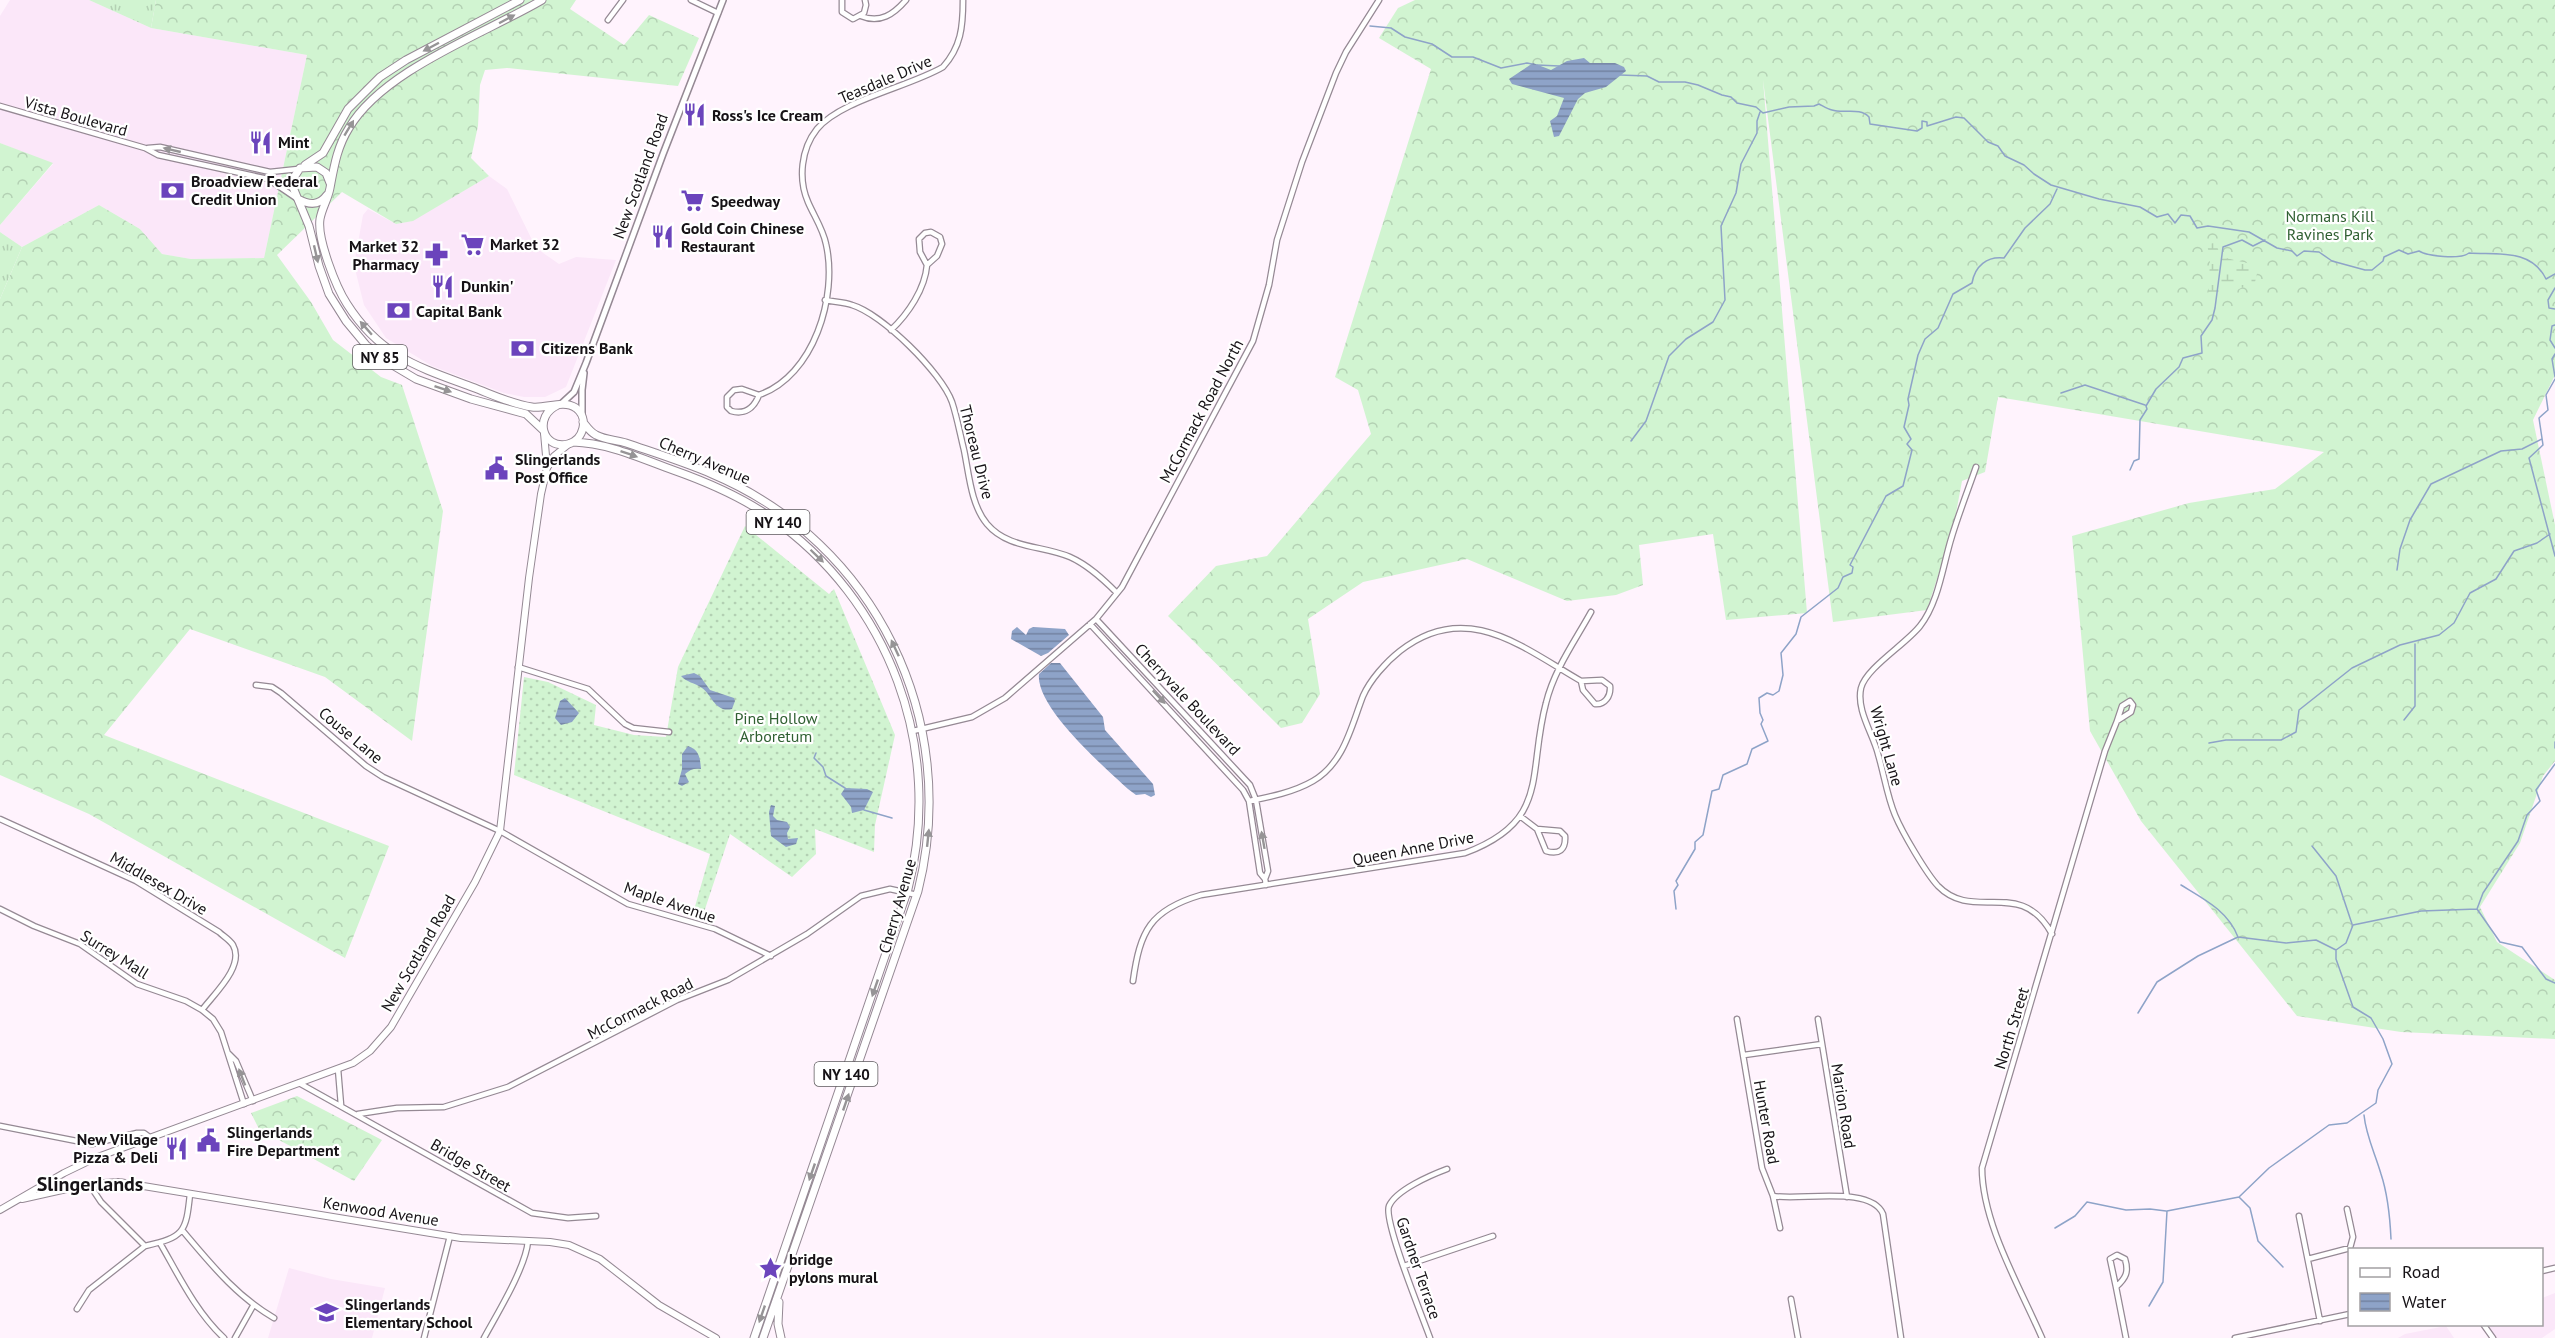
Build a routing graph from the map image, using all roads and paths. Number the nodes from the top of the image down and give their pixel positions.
1 (520, 0) edge
2 (542, 0) edge
3 (623, 0) edge
4 (691, 0) edge
5 (723, 0) edge
6 (842, 0) edge
7 (865, 0) edge
8 (906, 0) edge
9 (963, 0) edge
10 (1379, 0) edge
11 (718, 13) junction
12 (861, 16) junction
13 (608, 20) dead end
14 (0, 106) edge
15 (145, 148) junction
16 (205, 158) junction
17 (204, 165) junction
18 (300, 168) junction
19 (330, 183) junction
20 (329, 193) junction
21 (298, 198) junction
22 (927, 266) junction
23 (825, 300) junction
24 (891, 330) junction
25 (586, 363) junction
26 (759, 395) junction
27 (559, 404) junction
28 (583, 420) junction
29 (544, 432) junction
30 (571, 443) junction
31 (1976, 467) dead end
32 (547, 468) junction
33 (1117, 593) junction
34 (1591, 612) dead end
35 (1096, 619) junction
36 (1090, 624) junction
37 (518, 667) junction
38 (1559, 668) junction
39 (1144, 670) junction
40 (1138, 675) junction
41 (1581, 681) junction
42 (256, 685) dead end
43 (2117, 721) dead end
44 (1193, 722) junction
45 (1187, 727) junction
46 (922, 729) junction
47 (913, 731) junction
48 (669, 732) dead end
49 (1256, 800) junction
50 (1249, 801) junction
51 (1521, 816) junction
52 (0, 819) edge
53 (1537, 829) junction
54 (500, 831) junction
55 (1266, 882) junction
56 (907, 892) junction
57 (917, 895) junction
58 (0, 909) edge
59 (2052, 934) junction
60 (771, 956) junction
61 (1133, 981) dead end
62 (202, 1010) junction
63 (1737, 1018) dead end
64 (1818, 1019) dead end
65 (1822, 1044) junction
66 (229, 1054) junction
67 (1744, 1055) junction
68 (338, 1069) junction
69 (299, 1083) junction
70 (253, 1101) junction
71 (244, 1104) junction
72 (341, 1105) junction
73 (358, 1114) junction
74 (0, 1126) edge
75 (151, 1138) junction
76 (1447, 1169) dead end
77 (89, 1184) junction
78 (190, 1194) junction
79 (1773, 1196) junction
80 (1847, 1197) junction
81 (18, 1200) junction
82 (2347, 1209) dead end
83 (0, 1210) edge
84 (596, 1216) dead end
85 (2299, 1216) dead end
86 (1780, 1228) dead end
87 (182, 1230) junction
88 (450, 1236) junction
89 (1493, 1236) dead end
90 (528, 1241) junction
91 (160, 1243) junction
92 (145, 1246) junction
93 (2350, 1248) edge
94 (2348, 1249) edge
95 (2308, 1259) junction
96 (1404, 1266) junction
97 (2116, 1287) junction
98 (781, 1291) junction
99 (1791, 1299) dead end
100 (254, 1306) junction
101 (77, 1309) dead end
102 (2348, 1314) edge
103 (274, 1318) dead end
104 (2320, 1321) junction
105 (224, 1338) edge
106 (235, 1338) edge
107 (424, 1338) edge
108 (484, 1338) edge
109 (716, 1338) edge
110 (754, 1338) edge
111 (763, 1338) edge
112 (781, 1338) edge
113 (1430, 1338) edge
114 (1798, 1338) edge
115 (1901, 1338) edge
116 (2042, 1338) edge
117 (2126, 1338) edge
118 (2235, 1338) edge

1 -> 18 main road
19 -> 2 main road, NY 85
3 - 13 street
4 - 11 street
5 - 11 street, New Scotland Road
6 - 12 street
7 - 12 street
8 - 12 street
9 - 23 street, Teasdale Drive
10 - 33 street, McCormack Road North
11 - 25 street, New Scotland Road
14 - 15 street, Vista Boulevard
16 -> 15 street, Vista Boulevard
15 - 17 street, Vista Boulevard
16 - 17 street
16 - 18 street, Vista Boulevard
17 - 21 street, Vista Boulevard
18 - 19 main road
18 - 21 main road, NY 85
19 - 20 main road, NY 85
20 - 21 main road
27 -> 20 main road, NY 85
21 -> 29 main road, NY 85
22 - 22 street
22 - 24 street
23 - 24 street, Thoreau Drive
23 - 26 street, Teasdale Drive
24 - 33 street, Thoreau Drive
25 - 27 street, New Scotland Road
25 - 28 street, New Scotland Road
26 - 26 street, Teasdale Drive
27 - 28 main road
27 - 29 main road
28 - 30 main road
46 -> 28 main road, Cherry Avenue / NY 140
29 - 30 main road
29 - 32 main road, New Scotland Road
30 - 32 main road
30 -> 47 main road, Cherry Avenue / NY 140
31 - 59 street, Wright Lane
32 - 37 main road, New Scotland Road
33 - 35 street, McCormack Road North
34 - 38 street, Queen Anne Drive
35 - 36 street, McCormack Road North
35 - 39 street, Cherryvale Boulevard
36 - 40 street, Cherryvale Boulevard
36 - 46 street, McCormack Road North
37 - 48 street
37 - 54 main road, New Scotland Road
38 - 41 street
38 - 49 street
38 - 51 street, Queen Anne Drive
39 - 40 street
39 - 44 street, Cherryvale Boulevard
40 -> 45 street, Cherryvale Boulevard
41 - 41 street
42 - 54 street, Couse Lane
43 - 59 street, North Street
44 - 45 street
44 - 49 street, Cherryvale Boulevard
45 - 50 street, Cherryvale Boulevard
46 - 47 street, McCormack Road North
57 -> 46 main road, Cherry Avenue / NY 140
47 - 56 main road, Cherry Avenue / NY 140
49 - 50 street
55 -> 49 street
50 - 55 street
51 - 53 street
51 - 55 street, Queen Anne Drive
52 - 62 street, Middlesex Drive
53 - 53 street
54 - 60 street, Maple Avenue
54 - 68 main road, New Scotland Road
55 - 61 street, Queen Anne Drive
56 - 57 street, McCormack Road
56 - 60 street, McCormack Road
56 -> 110 main road, Cherry Avenue / NY 140
98 -> 57 main road, Cherry Avenue / NY 140
58 - 62 street, Surrey Mall
59 - 116 street, North Street
60 - 73 street, McCormack Road
62 - 66 street, Surrey Mall
63 - 67 street, Hunter Road
64 - 65 street, Marion Road
65 - 67 street
65 - 80 street, Marion Road
70 -> 66 street, Surrey Mall
66 - 71 street, Surrey Mall
67 - 79 street, Hunter Road
68 - 69 main road, New Scotland Road
68 - 72 street
69 - 70 main road, New Scotland Road
69 - 72 street, Bridge Street
70 - 71 main road, New Scotland Road
71 - 75 main road, New Scotland Road
72 - 73 street, Bridge Street
73 - 84 street, Bridge Street
74 - 75 street
75 - 81 main road, New Scotland Road
76 - 96 street, Gardner Terrace
77 - 78 main road, Kenwood Avenue
77 - 81 main road, Kenwood Avenue
77 - 92 street
78 - 87 street
78 - 88 main road, Kenwood Avenue
79 - 80 street
79 - 86 street, Hunter Road
80 - 115 street
81 - 83 main road, New Scotland Road
82 - 93 street
85 - 95 street
87 - 91 street
87 - 100 street
88 - 90 main road, Kenwood Avenue
88 - 107 street
89 - 96 street
90 - 108 street
90 - 109 main road, Kenwood Avenue
91 - 92 street
91 - 105 street
92 - 101 street
94 - 95 street
95 - 104 street
96 - 113 street, Gardner Terrace
97 - 97 street
97 - 117 street
98 - 111 main road, Cherry Avenue
98 - 112 main road, NY 140
99 - 114 street
100 - 103 street
100 - 106 street
102 - 104 street
104 - 118 street

